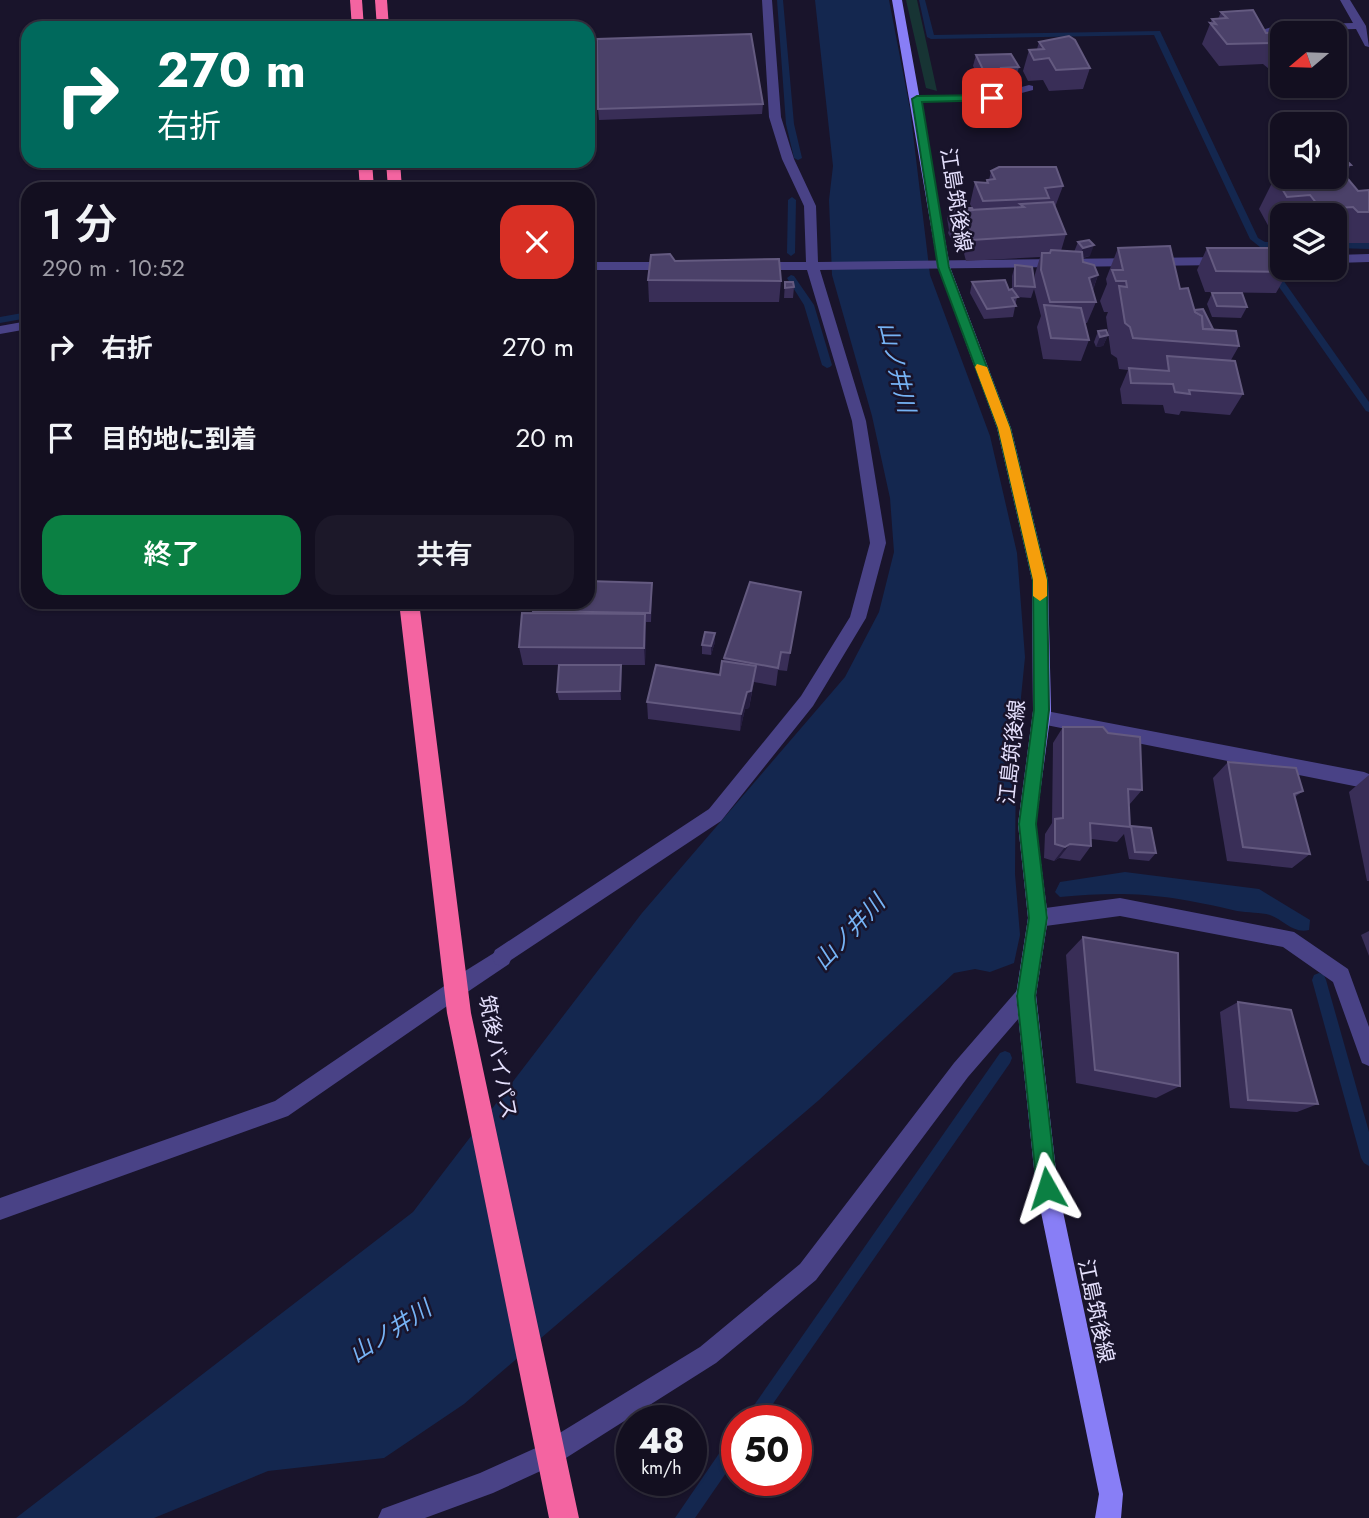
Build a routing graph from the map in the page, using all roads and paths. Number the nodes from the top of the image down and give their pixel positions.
1 (356, 0) edge
2 (381, 0) edge
3 (767, 0) edge
4 (897, 0) edge
5 (1345, 0) edge
6 (358, 21) edge
7 (382, 21) edge
8 (1361, 26) junction
9 (1265, 41) edge
10 (1369, 44) edge
11 (1029, 88) dead end
12 (917, 99) junction
13 (1369, 258) edge
14 (1347, 259) edge
15 (1242, 261) edge
16 (595, 266) edge
17 (680, 266) edge
18 (746, 266) edge
19 (820, 267) junction
20 (939, 267) junction
21 (21, 326) edge
22 (0, 330) edge
23 (410, 609) edge
24 (1041, 717) junction
25 (1364, 780) dead end
26 (1038, 918) junction
27 (1026, 996) junction
28 (458, 1000) junction
29 (1369, 1056) edge
30 (0, 1209) edge
31 (550, 1454) junction
32 (391, 1518) edge
33 (564, 1518) edge
34 (1108, 1518) edge

1 - 6 highway
2 - 7 highway
3 - 19 street
4 - 12 main road, 江島筑後線
5 - 8 street
8 - 9 street
8 - 10 street
11 - 12 street
12 - 20 main road, 江島筑後線
13 - 14 street
15 - 20 street
16 - 17 street
18 - 19 street
19 - 20 street
19 - 28 street
20 - 24 main road, 江島筑後線
21 - 22 street
23 - 28 highway, 筑後バイパス
24 - 25 street
24 - 26 main road, 江島筑後線
26 - 27 main road, 江島筑後線
26 - 29 street
27 - 31 street
27 - 34 main road, 江島筑後線
28 - 30 street
28 - 31 highway, 筑後バイパス
31 - 32 street
31 - 33 highway, 筑後バイパス

